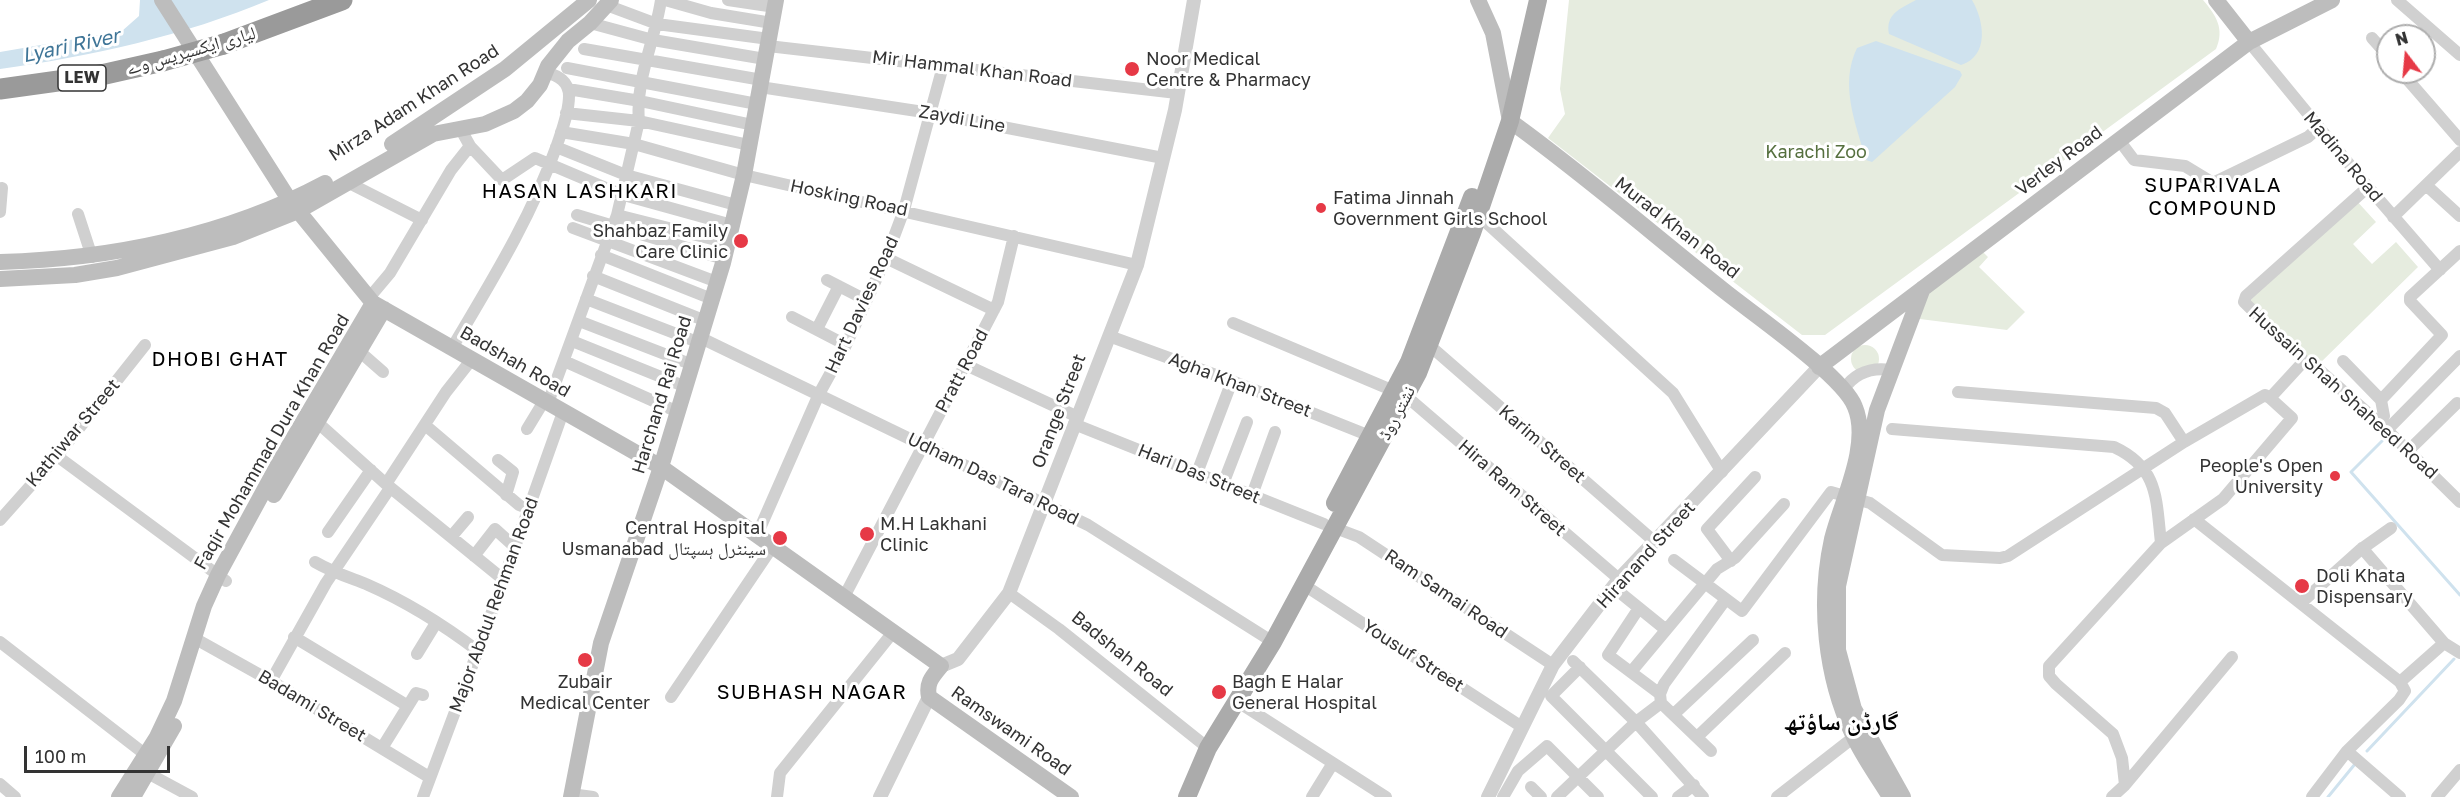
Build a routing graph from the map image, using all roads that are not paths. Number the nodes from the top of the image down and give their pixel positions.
1 (162, 0) edge
2 (342, 0) edge
3 (588, 0) edge
4 (661, 0) edge
5 (665, 0) edge
6 (728, 0) edge
7 (1194, 0) edge
8 (1478, 0) edge
9 (1529, 0) edge
10 (1538, 0) edge
11 (2216, 0) edge
12 (2332, 0) edge
13 (2397, 0) edge
14 (609, 2) edge
15 (590, 23) junction
16 (657, 24) junction
17 (771, 29) edge
18 (2372, 38) dead end
19 (653, 40) junction
20 (2249, 42) junction
21 (2376, 42) edge
22 (584, 49) dead end
23 (2460, 55) edge
24 (646, 59) junction
25 (943, 66) junction
26 (567, 68) dead end
27 (546, 72) junction
28 (643, 82) junction
29 (761, 84) junction
30 (2412, 84) edge
31 (0, 89) edge
32 (568, 89) junction
33 (1177, 93) junction
34 (640, 101) junction
35 (1505, 103) junction
36 (757, 104) junction
37 (930, 112) junction
38 (566, 113) junction
39 (639, 121) junction
40 (1510, 121) junction
41 (753, 125) junction
42 (460, 128) junction
43 (2319, 128) junction
44 (561, 132) junction
45 (2119, 140) junction
46 (2460, 140) edge
47 (634, 144) junction
48 (749, 145) junction
49 (470, 146) junction
50 (556, 147) junction
51 (1164, 158) junction
52 (2458, 159) edge
53 (550, 163) junction
54 (744, 175) junction
55 (626, 176) junction
56 (347, 182) junction
57 (2426, 185) junction
58 (2, 188) dead end
59 (2368, 188) junction
60 (620, 194) junction
61 (736, 205) junction
62 (294, 206) junction
63 (904, 210) junction
64 (0, 212) edge
65 (78, 214) dead end
66 (577, 215) dead end
67 (1478, 215) junction
68 (2460, 216) edge
69 (2393, 217) junction
70 (422, 220) junction
71 (615, 221) junction
72 (732, 225) junction
73 (573, 228) dead end
74 (1014, 236) junction
75 (607, 240) junction
76 (728, 243) junction
77 (2460, 250) edge
78 (601, 255) junction
79 (92, 257) junction
80 (886, 258) junction
81 (724, 259) junction
82 (0, 262) edge
83 (1137, 266) junction
84 (2440, 270) junction
85 (593, 276) junction
86 (0, 279) edge
87 (827, 280) dead end
88 (717, 282) junction
89 (839, 286) junction
90 (1924, 287) junction
91 (586, 299) junction
92 (712, 299) junction
93 (867, 300) junction
94 (375, 304) junction
95 (994, 310) junction
96 (792, 317) dead end
97 (579, 321) junction
98 (706, 321) junction
99 (1233, 323) dead end
100 (817, 329) junction
101 (1109, 336) junction
102 (700, 341) junction
103 (572, 342) junction
104 (145, 345) dead end
105 (846, 345) junction
106 (1429, 345) junction
107 (452, 348) junction
108 (359, 351) junction
109 (2460, 356) edge
110 (472, 359) junction
111 (564, 361) junction
112 (2304, 361) junction
113 (2343, 361) dead end
114 (693, 364) junction
115 (966, 365) junction
116 (1819, 367) junction
117 (1891, 370) junction
118 (383, 372) dead end
119 (1232, 381) junction
120 (686, 387) junction
121 (1844, 389) junction
122 (1958, 392) dead end
123 (1400, 393) junction
124 (819, 394) junction
125 (2270, 398) junction
126 (2381, 400) junction
127 (546, 402) junction
128 (2457, 403) dead end
129 (563, 412) junction
130 (678, 412) junction
131 (1076, 421) junction
132 (317, 422) junction
133 (1247, 422) dead end
134 (425, 425) junction
135 (2383, 426) junction
136 (527, 429) dead end
137 (1892, 429) dead end
138 (1275, 432) dead end
139 (1370, 436) junction
140 (2184, 442) junction
141 (924, 445) junction
142 (2408, 451) junction
143 (57, 456) junction
144 (498, 460) dead end
145 (661, 467) junction
146 (2144, 468) junction
147 (370, 470) junction
148 (1722, 472) junction
149 (1197, 473) junction
150 (1755, 477) dead end
151 (1223, 483) junction
152 (388, 486) junction
153 (506, 495) junction
154 (1252, 495) junction
155 (1851, 498) junction
156 (2460, 502) edge
157 (1044, 503) junction
158 (1784, 504) dead end
159 (529, 509) junction
160 (2, 513) edge
161 (468, 517) dead end
162 (2194, 519) junction
163 (1329, 526) junction
164 (2391, 528) dead end
165 (328, 532) dead end
166 (757, 535) junction
167 (451, 537) junction
168 (1655, 542) junction
169 (2161, 543) junction
170 (773, 546) junction
171 (516, 548) junction
172 (2362, 548) junction
173 (474, 555) junction
174 (1674, 560) dead end
175 (1731, 561) junction
176 (315, 562) dead end
177 (333, 573) junction
178 (222, 578) junction
179 (1619, 579) junction
180 (504, 580) junction
181 (1705, 583) junction
182 (1304, 585) junction
183 (1010, 593) junction
184 (1623, 595) dead end
185 (844, 597) junction
186 (1726, 599) junction
187 (2302, 602) junction
188 (1639, 608) junction
189 (435, 623) junction
190 (1665, 629) junction
191 (894, 631) junction
192 (294, 637) junction
193 (1268, 639) junction
194 (1753, 640) dead end
195 (199, 641) junction
196 (0, 642) edge
197 (2444, 643) junction
198 (478, 651) junction
199 (1785, 653) dead end
200 (2460, 653) edge
201 (417, 654) dead end
202 (2232, 657) dead end
203 (1553, 665) junction
204 (941, 666) junction
205 (1631, 672) junction
206 (271, 681) junction
207 (2400, 682) junction
208 (423, 695) dead end
209 (671, 697) dead end
210 (929, 697) junction
211 (1660, 698) junction
212 (1238, 702) junction
213 (408, 706) junction
214 (1674, 714) junction
215 (1636, 722) junction
216 (1522, 727) junction
217 (1697, 737) junction
218 (1854, 737) junction
219 (1205, 745) junction
220 (382, 748) junction
221 (1606, 750) junction
222 (1711, 751) dead end
223 (2347, 751) junction
224 (1333, 763) junction
225 (144, 765) junction
226 (2460, 770) edge
227 (429, 777) junction
228 (1578, 778) junction
229 (0, 784) edge
230 (2125, 784) junction
231 (1694, 785) junction
232 (1531, 787) dead end
233 (571, 796) edge
234 (15, 797) edge
235 (119, 797) edge
236 (134, 797) edge
237 (192, 797) edge
238 (423, 797) edge
239 (592, 797) edge
240 (777, 797) edge
241 (880, 797) edge
242 (1071, 797) edge
243 (1176, 797) edge
244 (1187, 797) edge
245 (1312, 797) edge
246 (1386, 797) edge
247 (1488, 797) edge
248 (1503, 797) edge
249 (1541, 797) edge
250 (1557, 797) edge
251 (1598, 797) edge
252 (1652, 797) edge
253 (1678, 797) edge
254 (1702, 797) edge
255 (1777, 797) edge
256 (1890, 797) edge
257 (1903, 797) edge
258 (2112, 797) edge
259 (2312, 797) edge
260 (2400, 797) edge
261 (2437, 797) edge

1 - 62 main road, Badshah Road
2 - 31 highway, لیاری ایکسپریس وے / LEW, bridge
3 - 62 main road, Mirza Adam Khan Road
4 - 16 street
5 - 17 street
6 - 17 street
7 - 33 street, Orange Street
8 - 35 main road
9 - 35 main road, نشتر روڈ
10 - 40 main road, نشتر روڈ
11 - 20 main road
12 - 20 main road, Verley Road
13 - 23 street
14 - 15 main road, Mirza Adam Khan Road
14 - 16 street
15 - 19 street
15 - 27 main road, Mirza Adam Khan Road
16 - 17 street
16 - 19 street
17 - 19 street
17 - 25 street, Mir Hammal Khan Road
17 - 29 main road, Harchand Rai Road
18 - 21 street
19 - 24 street
20 - 43 street, Madina Road
20 - 45 main road, Verley Road
22 - 24 street, Zaydi Line
24 - 28 street
24 - 29 street, Zaydi Line
25 - 33 street, Mir Hammal Khan Road
25 - 37 street, Hart Davies Road
26 - 28 street
27 - 32 street
27 - 42 main road, Mirza Adam Khan Road
28 - 34 street
28 - 36 street
29 - 36 main road, Harchand Rai Road
29 - 37 street, Zaydi Line
30 - 46 street
32 - 34 street
32 - 38 street
33 - 51 street, Orange Street
34 - 39 street
34 - 41 street
35 - 40 main road
35 - 123 main road, نشتر روڈ
36 - 41 main road, Harchand Rai Road
37 - 51 street, Zaydi Line
37 - 63 street, Hart Davies Road
38 - 39 street
38 - 44 street
39 - 47 street
39 - 48 street
40 - 67 main road, نشتر روڈ
40 - 116 main road, Murad Khan Road
41 - 48 main road, Harchand Rai Road
42 - 49 street
42 - 56 main road, Mirza Adam Khan Road
43 - 45 street
43 - 59 street, Madina Road
44 - 47 street, Hosking Road
44 - 50 street
45 - 90 main road, Verley Road
47 - 54 street, Hosking Road
47 - 55 street
48 - 54 main road, Harchand Rai Road
49 - 53 street
49 - 70 street
50 - 53 street
50 - 55 street
51 - 83 street, Orange Street
52 - 57 street
53 - 60 street
53 - 107 street
54 - 61 main road, Harchand Rai Road
54 - 63 street, Hosking Road
55 - 60 street
55 - 61 street
56 - 62 main road, Mirza Adam Khan Road
56 - 70 street
57 - 68 street
57 - 69 street
58 - 64 street
59 - 69 street, Madina Road
59 - 112 street, Hussain Shah Shaheed Road
60 - 71 street
60 - 72 street
61 - 72 main road, Harchand Rai Road
62 - 79 main road, Mirza Adam Khan Road
62 - 86 main road, Mirza Adam Khan Road
62 - 94 main road, Badshah Road
63 - 74 street, Hosking Road
63 - 80 street, Hart Davies Road
65 - 79 street
66 - 71 street
67 - 106 main road, نشتر روڈ
67 - 148 street
69 - 84 street, Madina Road
70 - 94 street
71 - 75 street
71 - 76 street
71 - 81 street
72 - 76 main road, Harchand Rai Road
73 - 75 street
74 - 83 street, Hosking Road
74 - 95 street, Pratt Road
75 - 78 street
75 - 88 street
76 - 81 main road, Harchand Rai Road
77 - 84 street
78 - 85 street
78 - 92 street
79 - 82 main road, Mirza Adam Khan Road
80 - 93 street, Hart Davies Road
80 - 95 street
81 - 88 main road, Harchand Rai Road
83 - 101 street, Orange Street
84 - 126 street
85 - 91 street
85 - 98 street
87 - 89 street
88 - 92 main road, Harchand Rai Road
89 - 93 street
89 - 100 street
90 - 116 main road, Verley Road
90 - 117 main road
91 - 97 street
91 - 102 street, Udham Das Tara Road
92 - 98 main road, Harchand Rai Road
93 - 105 street, Hart Davies Road
94 - 107 main road, Badshah Road
94 - 108 main road, Faqir Mohammad Dura Khan Road
94 - 178 main road, Faqir Mohammad Dura Khan Road
95 - 115 street, Pratt Road
96 - 100 street
97 - 103 street
97 - 114 street
98 - 102 main road, Harchand Rai Road
99 - 123 street, Hira Ram Street
100 - 105 street
101 - 119 street, Agha Khan Street
101 - 131 street, Orange Street
102 - 114 main road, Harchand Rai Road
102 - 124 street, Udham Das Tara Road
103 - 111 street
103 - 120 street
104 - 143 street, Kathiwar Street
105 - 124 street, Hart Davies Road
106 - 123 main road, نشتر روڈ
106 - 168 street, Karim Street
107 - 110 main road, Badshah Road
108 - 118 street
108 - 132 main road, Faqir Mohammad Dura Khan Road
109 - 135 street
110 - 127 main road, Badshah Road
110 - 134 street
111 - 127 street
111 - 130 street
112 - 125 street
112 - 135 street, Hussain Shah Shaheed Road
113 - 126 street
114 - 120 main road, Harchand Rai Road
115 - 131 street, Hari Das Street
115 - 141 street, Pratt Road
116 - 121 main road, Murad Khan Road
116 - 148 street, Hiranand Street
117 - 121 street
117 - 155 main road
119 - 139 street, Agha Khan Street
119 - 149 street
120 - 130 main road, Harchand Rai Road
121 - 155 main road
122 - 140 street
123 - 139 main road, نشتر روڈ
123 - 163 main road, نشتر روڈ
123 - 179 street, Hira Ram Street
124 - 141 street, Udham Das Tara Road
124 - 166 street, Hart Davies Road
125 - 140 street
125 - 162 street
126 - 135 street
127 - 129 main road, Badshah Road
127 - 136 street
128 - 142 street
129 - 145 main road, Badshah Road
129 - 159 street, Major Abdul Rehman Road
130 - 145 main road, Harchand Rai Road
131 - 149 street, Hari Das Street
131 - 157 street, Orange Street
132 - 147 street
132 - 178 main road, Faqir Mohammad Dura Khan Road
133 - 151 street
134 - 152 street
134 - 153 street
135 - 142 street, Hussain Shah Shaheed Road
137 - 146 street
138 - 154 street
139 - 163 main road, نشتر روڈ
140 - 146 street
141 - 157 street, Udham Das Tara Road
141 - 185 street, Pratt Road
142 - 156 street, Hussain Shah Shaheed Road
143 - 160 street, Kathiwar Street
143 - 178 street
144 - 153 street
145 - 166 main road, Badshah Road
145 - 233 main road, Harchand Rai Road
146 - 155 street
146 - 169 street
147 - 152 street
147 - 165 street
148 - 168 street, Hiranand Street
149 - 151 street, Hari Das Street
150 - 175 street
151 - 154 street, Hari Das Street
152 - 167 street
152 - 177 street
153 - 159 street
154 - 163 street, Hari Das Street
155 - 186 street
155 - 218 main road
155 - 257 main road
157 - 183 street, Orange Street
157 - 193 street, Udham Das Tara Road
158 - 175 street
159 - 171 street, Major Abdul Rehman Road
161 - 167 street
162 - 169 street
162 - 187 street
163 - 182 main road, نشتر روڈ
163 - 193 main road, نشتر روڈ
163 - 203 street, Ram Samai Road
164 - 172 street
166 - 170 main road, Badshah Road
167 - 173 street
168 - 179 street, Hiranand Street
169 - 230 street
170 - 185 main road, Badshah Road
170 - 209 street
171 - 173 street
171 - 180 street, Major Abdul Rehman Road
172 - 187 street
172 - 197 street
173 - 180 street
174 - 181 street
175 - 181 street
176 - 177 street
177 - 189 street
177 - 192 street
178 - 195 main road, Faqir Mohammad Dura Khan Road
179 - 203 street, Hiranand Street
180 - 198 street, Major Abdul Rehman Road
181 - 186 street
181 - 190 street
182 - 193 main road, نشتر روڈ
182 - 216 street, Yousuf Street
183 - 204 street, Orange Street
183 - 219 street, Badshah Road
184 - 188 street
185 - 191 main road, Badshah Road
186 - 211 street
187 - 207 street
188 - 190 street
188 - 205 street
189 - 198 street
189 - 201 street
190 - 205 street
191 - 204 main road, Badshah Road
191 - 240 street
192 - 206 street
192 - 213 street
193 - 212 main road, نشتر روڈ
193 - 219 main road, نشتر روڈ
194 - 214 street
195 - 206 street, Badami Street
195 - 225 main road, Faqir Mohammad Dura Khan Road
196 - 225 street
197 - 200 street
197 - 207 street
198 - 227 street, Major Abdul Rehman Road
199 - 217 street
202 - 230 street
203 - 216 street, Hiranand Street
204 - 210 main road, Orange Street
205 - 211 street
206 - 220 street, Badami Street
207 - 223 street
208 - 213 street
210 - 241 street, Orange Street
210 - 242 main road, Ramswami Road
211 - 214 street
211 - 215 street
212 - 219 main road, نشتر روڈ
212 - 224 street
213 - 220 street
214 - 217 street
215 - 221 street
215 - 221 street
215 - 231 street
216 - 247 street, Hiranand Street
217 - 222 street
218 - 255 street
218 - 256 main road
219 - 243 main road, نشتر روڈ
219 - 244 main road, نشتر روڈ
220 - 227 street, Badami Street
221 - 228 street
221 - 252 street
223 - 259 street
223 - 260 street
224 - 245 street
224 - 246 street
225 - 235 main road, Faqir Mohammad Dura Khan Road
225 - 236 main road, Faqir Mohammad Dura Khan Road
225 - 237 street
226 - 261 street
227 - 238 street, Major Abdul Rehman Road
228 - 248 street
228 - 250 street
228 - 251 street
229 - 234 street
230 - 258 street
231 - 253 street
231 - 254 street
232 - 249 street
233 - 239 street

